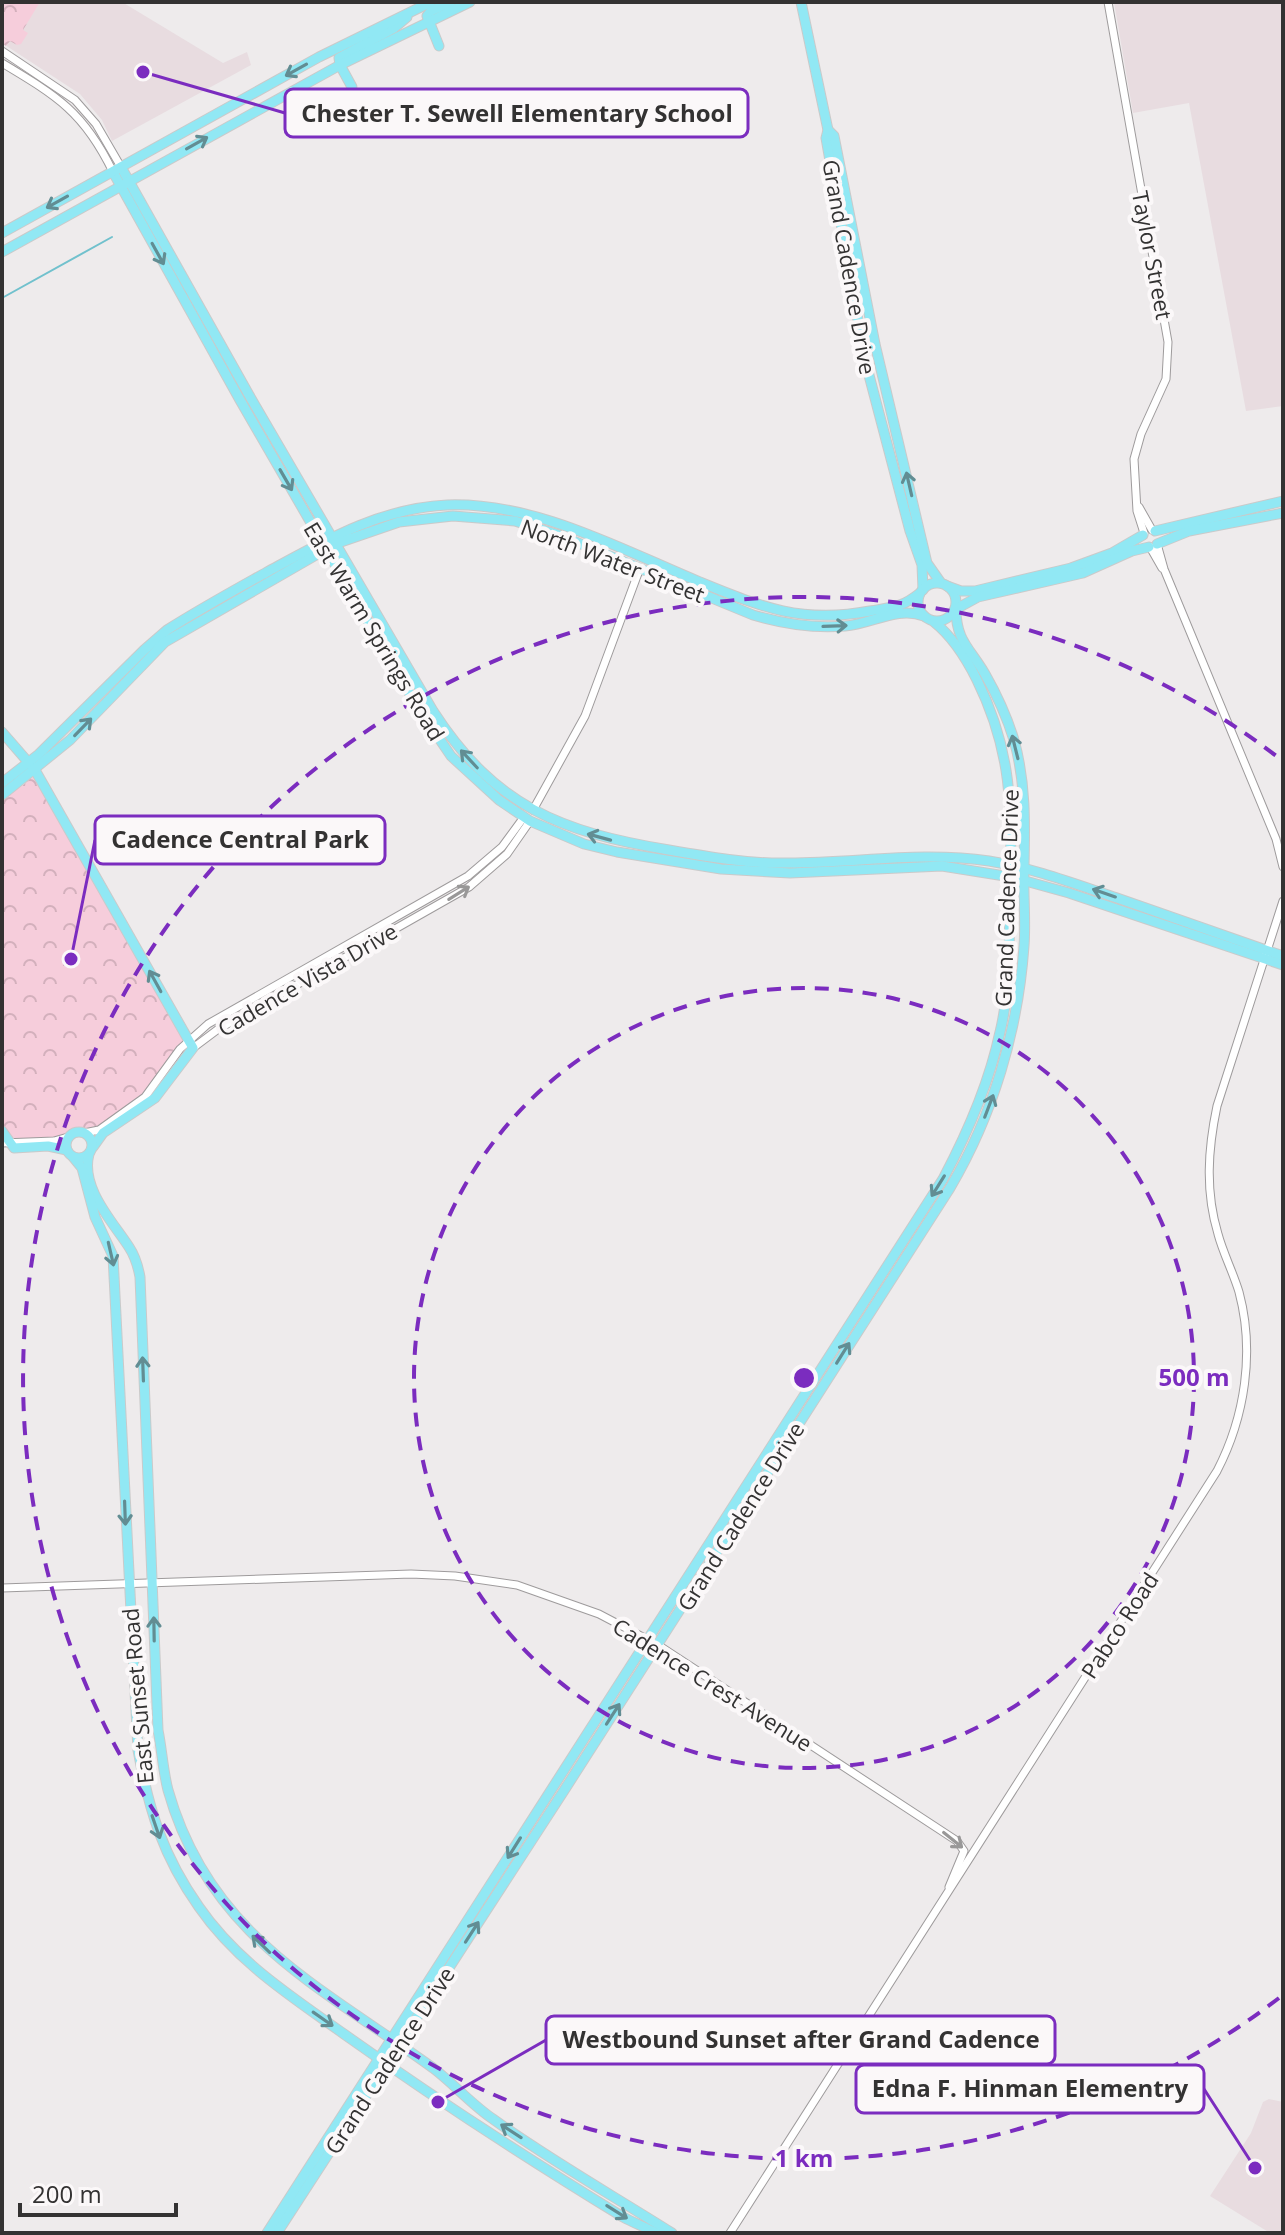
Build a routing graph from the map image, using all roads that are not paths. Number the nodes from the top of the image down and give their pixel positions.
1 (431, 2) edge
2 (451, 2) edge
3 (470, 2) edge
4 (801, 2) edge
5 (1108, 2) edge
6 (415, 9) junction
7 (428, 21) junction
8 (439, 46) dead end
9 (2, 51) edge
10 (2, 63) edge
11 (340, 65) junction
12 (352, 87) dead end
13 (828, 130) junction
14 (117, 169) junction
15 (124, 183) junction
16 (2, 233) edge
17 (2, 252) edge
18 (200, 318) junction
19 (860, 326) junction
20 (886, 388) junction
21 (1283, 501) edge
22 (1283, 513) edge
23 (1149, 532) junction
24 (334, 541) junction
25 (323, 546) junction
26 (1152, 546) junction
27 (640, 568) junction
28 (681, 574) junction
29 (944, 584) junction
30 (921, 592) junction
31 (956, 609) junction
32 (753, 615) junction
33 (812, 615) junction
34 (924, 616) junction
35 (934, 622) junction
36 (2, 732) edge
37 (32, 766) junction
38 (2, 783) edge
39 (486, 790) junction
40 (2, 795) edge
41 (533, 810) junction
42 (527, 819) junction
43 (565, 825) junction
44 (1011, 865) junction
45 (1283, 867) edge
46 (1024, 868) junction
47 (1011, 877) junction
48 (1024, 880) junction
49 (1283, 901) edge
50 (1135, 916) junction
51 (1189, 923) junction
52 (1267, 955) junction
53 (1283, 956) edge
54 (1283, 965) edge
55 (190, 1044) junction
56 (2, 1131) edge
57 (84, 1133) junction
58 (68, 1137) junction
59 (8, 1144) edge
60 (91, 1151) junction
61 (2, 1152) edge
62 (70, 1154) junction
63 (153, 1583) junction
64 (128, 1584) junction
65 (2, 1588) edge
66 (646, 1639) junction
67 (658, 1645) junction
68 (946, 1897) junction
69 (395, 2042) junction
70 (383, 2061) junction
71 (525, 2154) junction
72 (574, 2171) junction
73 (568, 2182) junction
74 (605, 2191) junction
75 (267, 2233) edge
76 (277, 2233) edge
77 (656, 2233) edge
78 (672, 2233) edge
79 (730, 2233) edge

1 - 6 main road
2 - 7 main road
3 - 7 main road
4 - 13 main road, Grand Cadence Drive
5 - 23 street, Taylor Street
6 - 11 main road
6 -> 14 main road
7 - 8 main road
7 - 11 main road
9 - 14 street, East Warm Springs Road
10 - 14 street, East Warm Springs Road
11 - 12 main road
15 -> 11 main road
13 - 19 main road, Grand Cadence Drive
13 - 20 main road, Grand Cadence Drive
14 - 15 main road, East Warm Springs Road
14 -> 16 main road
15 - 17 main road
15 - 18 main road, East Warm Springs Road
18 - 24 main road, East Warm Springs Road
18 -> 25 main road, East Warm Springs Road
19 - 20 main road
19 - 30 main road, Grand Cadence Drive
29 -> 20 main road, Grand Cadence Drive
21 - 23 main road, North Water Street
22 - 26 main road
23 - 26 main road
23 - 26 main road
23 - 29 main road, North Water Street
24 - 25 main road, North Water Street
24 - 27 main road, North Water Street
24 - 28 main road, North Water Street
41 -> 24 main road, East Warm Springs Road
25 - 37 main road, North Water Street
25 - 39 main road, East Warm Springs Road
26 - 31 main road
26 - 45 street
27 - 28 main road
27 - 32 main road, North Water Street
27 - 41 street
28 - 33 main road, North Water Street
29 - 30 main road, North Water Street
29 - 31 main road
30 - 33 main road, North Water Street
30 - 34 main road
31 - 35 main road
46 -> 31 main road, Grand Cadence Drive
32 - 33 main road
32 -> 34 main road, North Water Street
34 - 35 main road
35 - 44 main road, Grand Cadence Drive
36 - 37 main road
37 - 38 main road, North Water Street
37 - 40 main road, North Water Street
55 -> 37 main road
39 - 41 main road
39 - 42 main road, East Warm Springs Road
41 - 43 main road, East Warm Springs Road
42 - 43 main road
42 - 47 main road, East Warm Springs Road
42 - 55 street, Cadence Vista Drive
44 -> 43 main road, East Warm Springs Road
44 - 46 main road, East Warm Springs Road
44 - 47 main road, Grand Cadence Drive
46 - 48 main road, Grand Cadence Drive
51 -> 46 main road, East Warm Springs Road
47 - 48 main road, East Warm Springs Road
47 -> 66 main road, Grand Cadence Drive
48 - 50 main road, East Warm Springs Road
67 -> 48 main road, Grand Cadence Drive
49 - 52 street
50 - 51 main road
50 - 52 main road, East Warm Springs Road
51 - 52 main road, East Warm Springs Road
52 - 53 main road, East Warm Springs Road
52 - 54 main road, East Warm Springs Road
52 - 68 street, Pabco Road
55 - 57 street, Cadence Vista Drive
55 - 60 main road, Cadence Vista Drive
56 - 59 main road
57 - 58 main road
57 - 60 main road
58 - 59 street
58 - 62 main road
59 - 61 street
59 - 62 main road
60 - 62 main road
63 -> 60 main road, East Sunset Road
62 -> 64 main road, East Sunset Road
63 - 64 street, Cadence Crest Avenue
63 - 66 street, Cadence Crest Avenue
69 -> 63 main road, East Sunset Road
64 - 65 street, Cadence Crest Avenue
64 -> 70 main road, East Sunset Road
66 - 67 street, Cadence Crest Avenue
66 -> 69 main road, Grand Cadence Drive
67 -> 68 street, Cadence Crest Avenue
69 -> 67 main road, Grand Cadence Drive
68 - 79 street, Pabco Road
69 - 70 main road, Grand Cadence Drive
72 -> 69 main road, East Sunset Road
70 - 71 main road, East Sunset Road
70 - 75 main road, Grand Cadence Drive
70 - 76 main road, Grand Cadence Drive
71 - 72 main road
71 - 73 main road, East Sunset Road
72 - 74 main road, East Sunset Road
73 - 74 main road
73 -> 77 main road, East Sunset Road
74 - 78 main road, East Sunset Road

